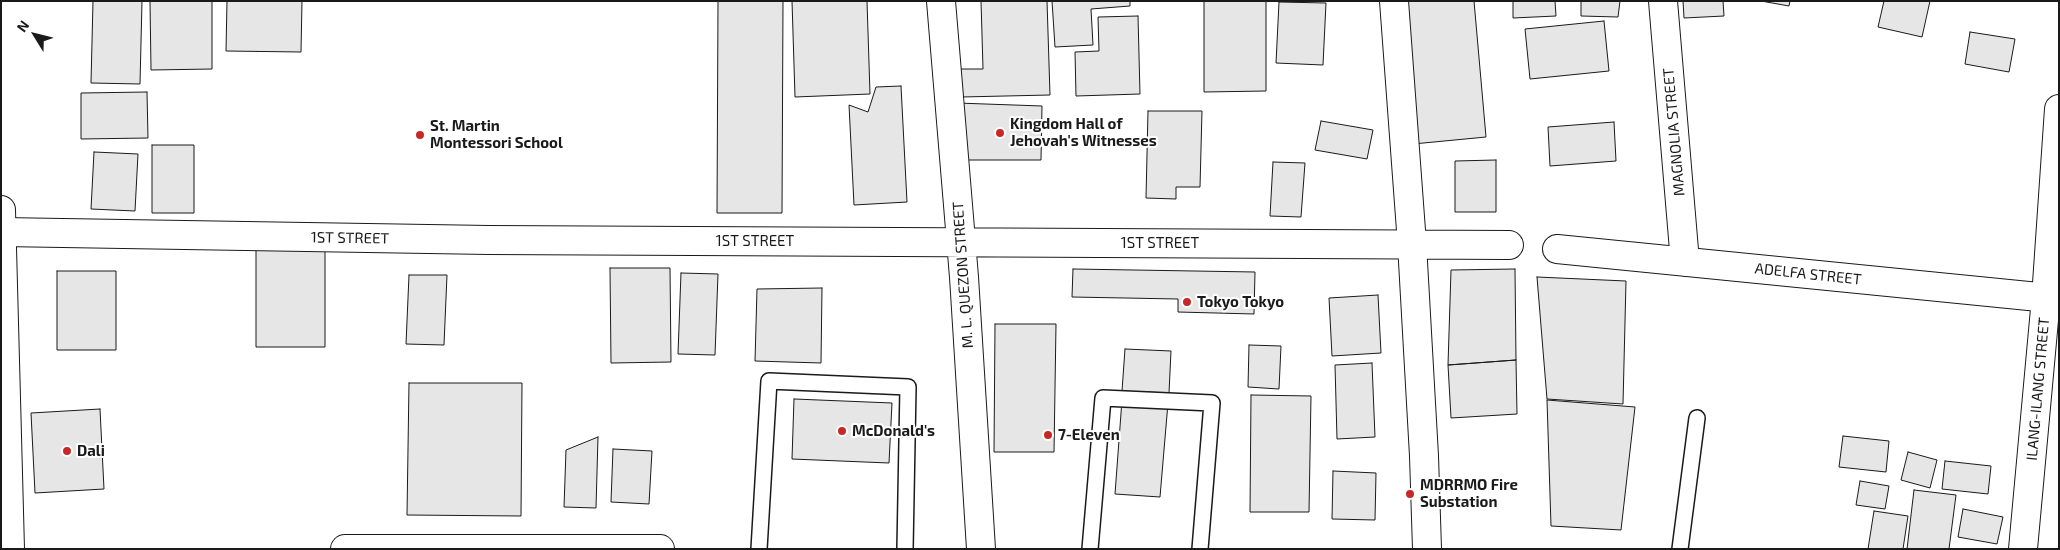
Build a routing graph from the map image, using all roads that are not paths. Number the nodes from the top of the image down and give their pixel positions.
1 (941, 1) edge
2 (1394, 1) edge
3 (1663, 1) edge
4 (2059, 109) edge
5 (1, 210) edge
6 (2, 232) edge
7 (962, 242) junction
8 (1412, 244) junction
9 (1509, 245) dead end
10 (1557, 249) dead end
11 (1685, 262) junction
12 (2052, 298) edge
13 (1697, 418) dead end
14 (409, 548) edge
15 (604, 548) edge
16 (10, 549) edge
17 (345, 549) edge
18 (370, 549) edge
19 (660, 549) edge
20 (759, 549) edge
21 (905, 549) edge
22 (981, 549) edge
23 (1090, 549) edge
24 (1200, 549) edge
25 (1427, 549) edge
26 (1680, 549) edge
27 (2023, 549) edge

1 - 7 street, M. L. QUEZON STREET
2 - 8 street
3 - 11 street, MAGNOLIA STREET
4 - 12 street, ILANG-ILANG STREET
5 - 6 street
6 - 7 street, 1ST STREET
6 - 16 street
7 - 8 street, 1ST STREET
7 - 22 street, M. L. QUEZON STREET
8 - 9 street, 1ST STREET
8 - 25 street
10 - 11 street, ADELFA STREET
11 - 12 street, ADELFA STREET
12 - 27 street, ILANG-ILANG STREET
13 - 26 lane
14 - 15 street
14 - 18 street
15 - 19 street
17 - 18 street
20 - 21 lane
23 - 24 lane

